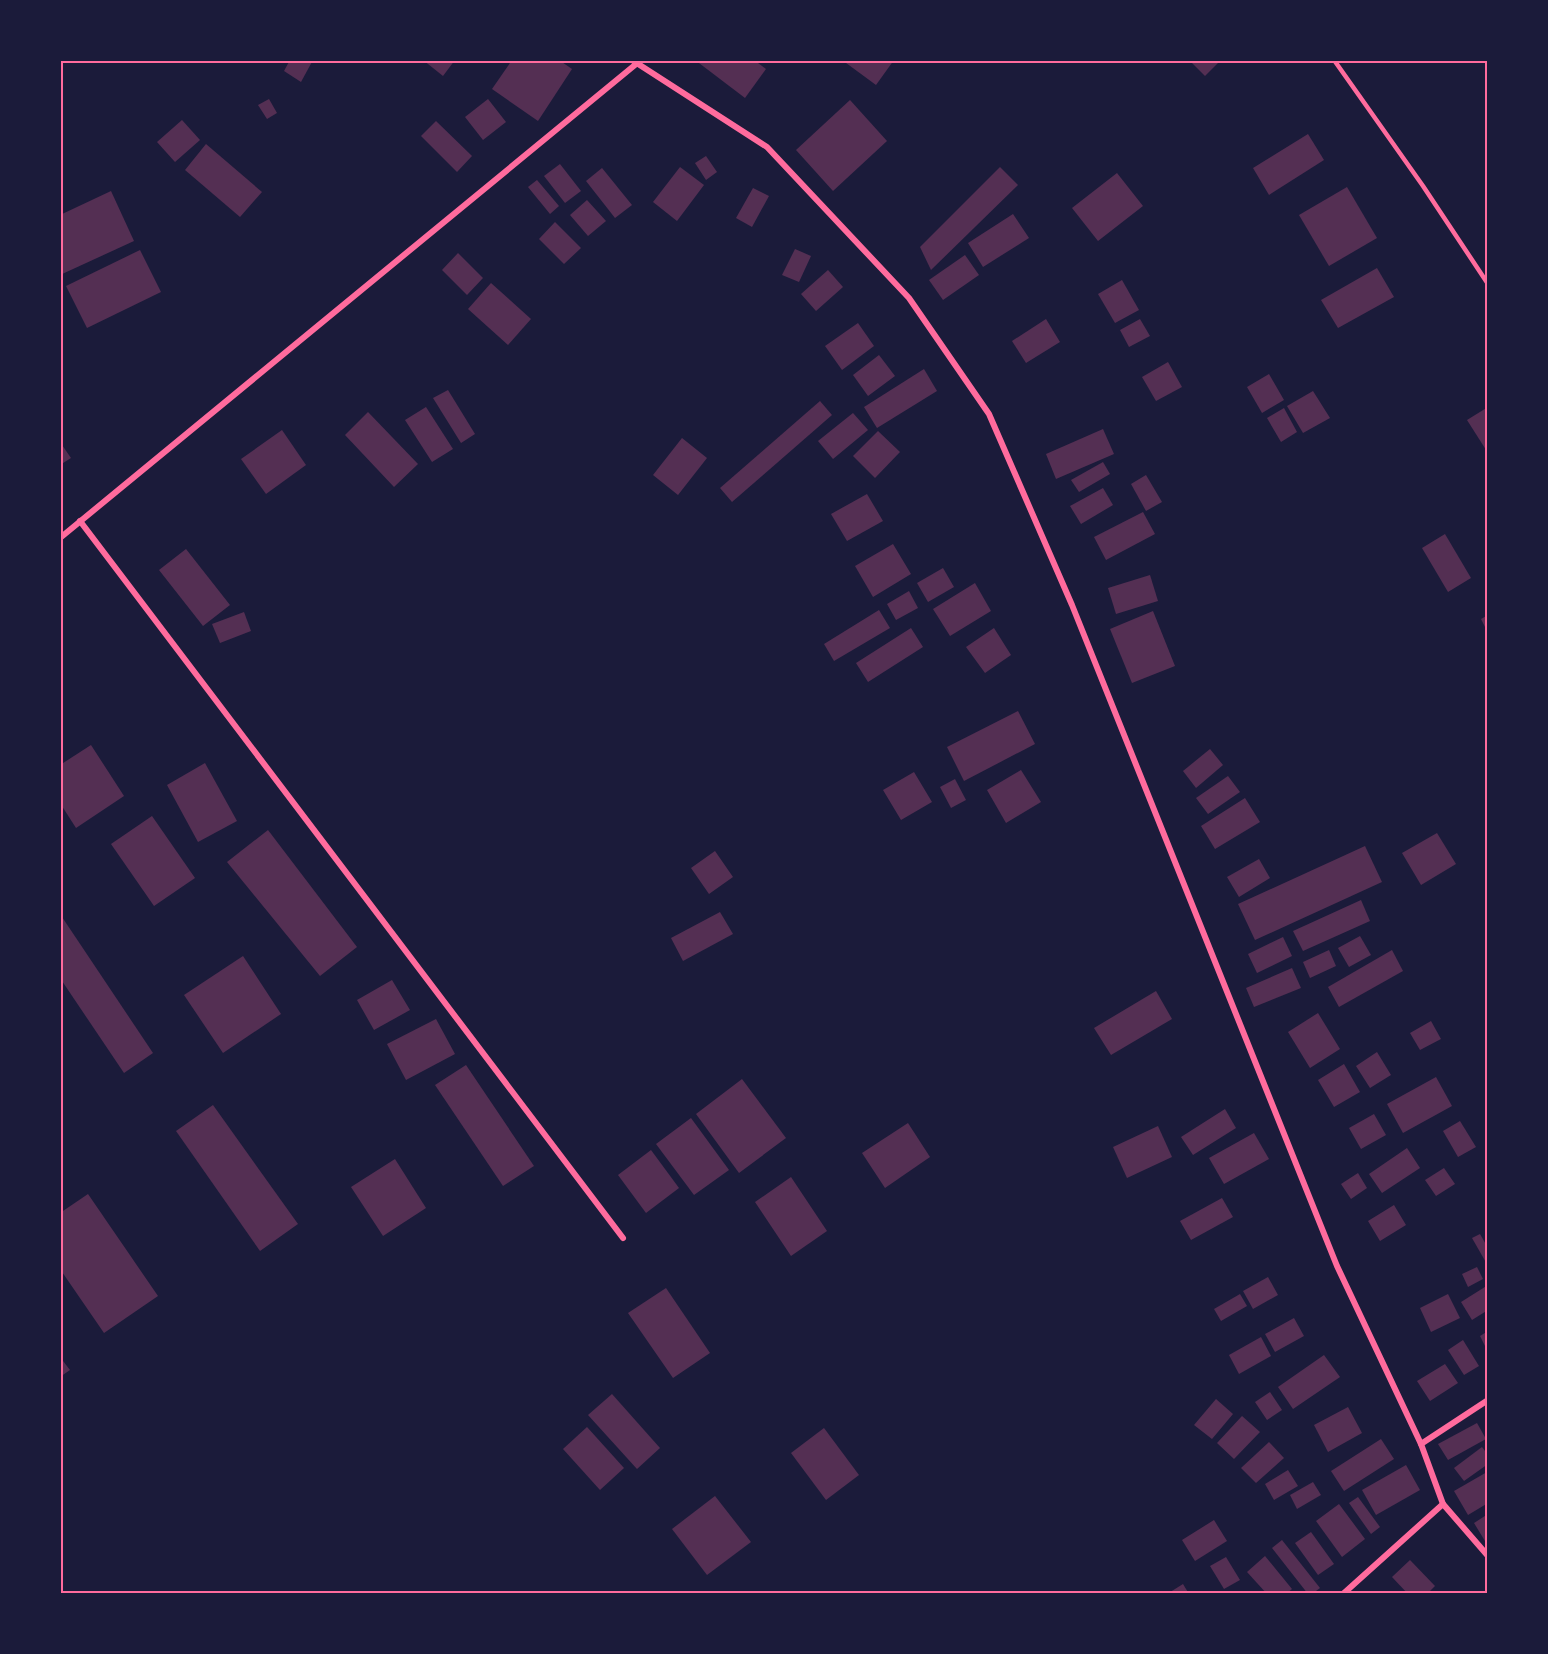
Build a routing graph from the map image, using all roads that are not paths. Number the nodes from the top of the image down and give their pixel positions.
1 (1334, 60) edge
2 (636, 61) edge
3 (1488, 284) edge
4 (80, 521) junction
5 (60, 538) edge
6 (623, 1238) dead end
7 (1488, 1400) edge
8 (1421, 1444) junction
9 (1443, 1504) junction
10 (1488, 1556) edge
11 (1343, 1594) edge

1 - 3 lane
2 - 4 street
2 - 8 street
4 - 5 street
4 - 6 street
7 - 8 street
8 - 9 street
9 - 10 street
9 - 11 street

